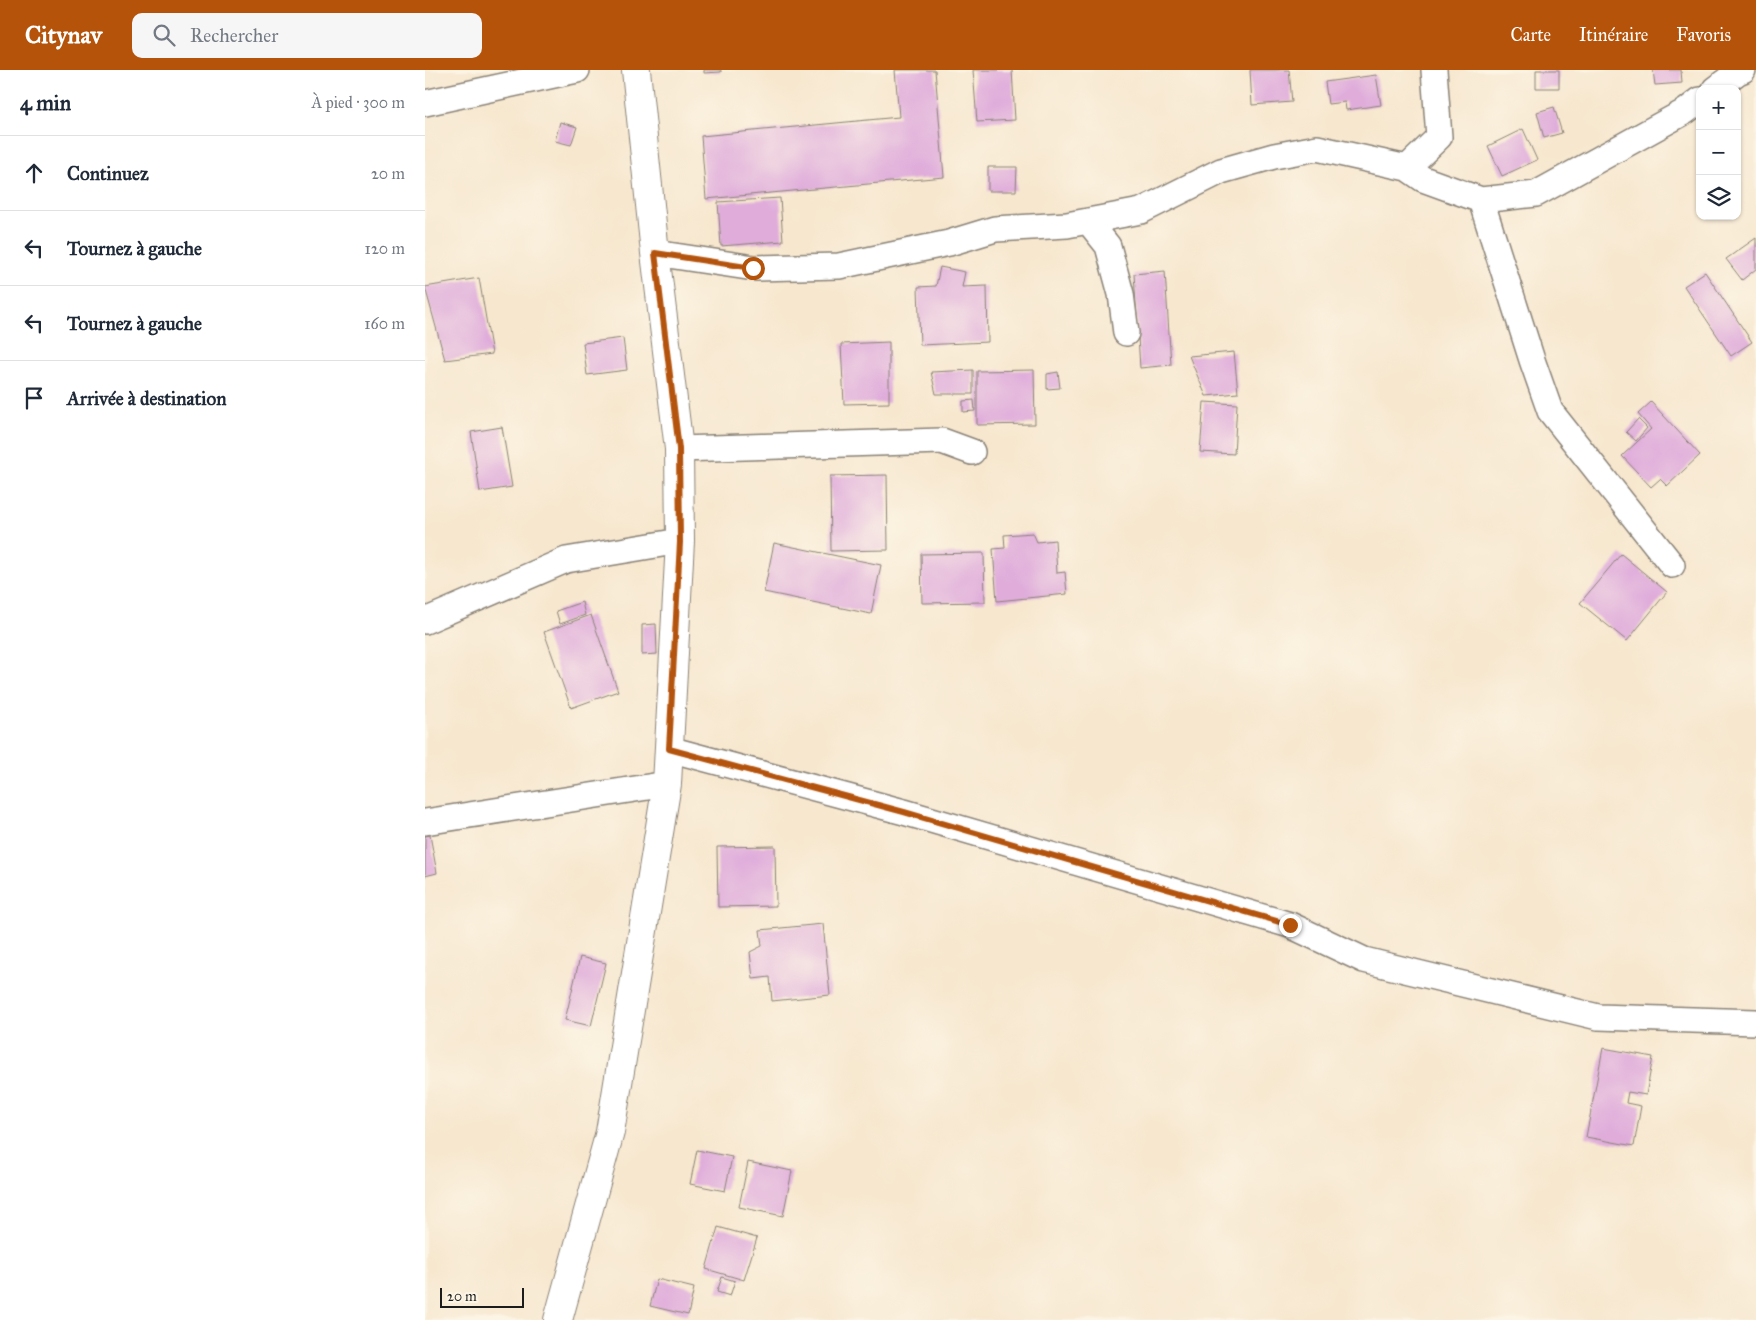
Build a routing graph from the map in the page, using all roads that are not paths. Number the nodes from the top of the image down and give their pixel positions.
1 (577, 70) edge
2 (636, 70) edge
3 (1434, 70) edge
4 (1743, 70) edge
5 (1720, 85) edge
6 (425, 103) edge
7 (1696, 103) edge
8 (1407, 168) junction
9 (1481, 200) junction
10 (1088, 221) junction
11 (655, 253) junction
12 (1125, 333) dead end
13 (679, 449) junction
14 (973, 452) dead end
15 (680, 542) junction
16 (1672, 565) dead end
17 (425, 621) edge
18 (669, 749) junction
19 (667, 784) junction
20 (425, 822) edge
21 (1756, 1022) edge
22 (558, 1320) edge

1 - 6 street
2 - 11 street
3 - 8 street
4 - 5 street
7 - 9 street
8 - 9 street
8 - 10 street
9 - 16 street
10 - 11 street
10 - 12 street
11 - 13 street
13 - 14 street
13 - 15 street
15 - 17 street
15 - 18 street
18 - 19 street
18 - 21 street
19 - 20 street
19 - 22 street

